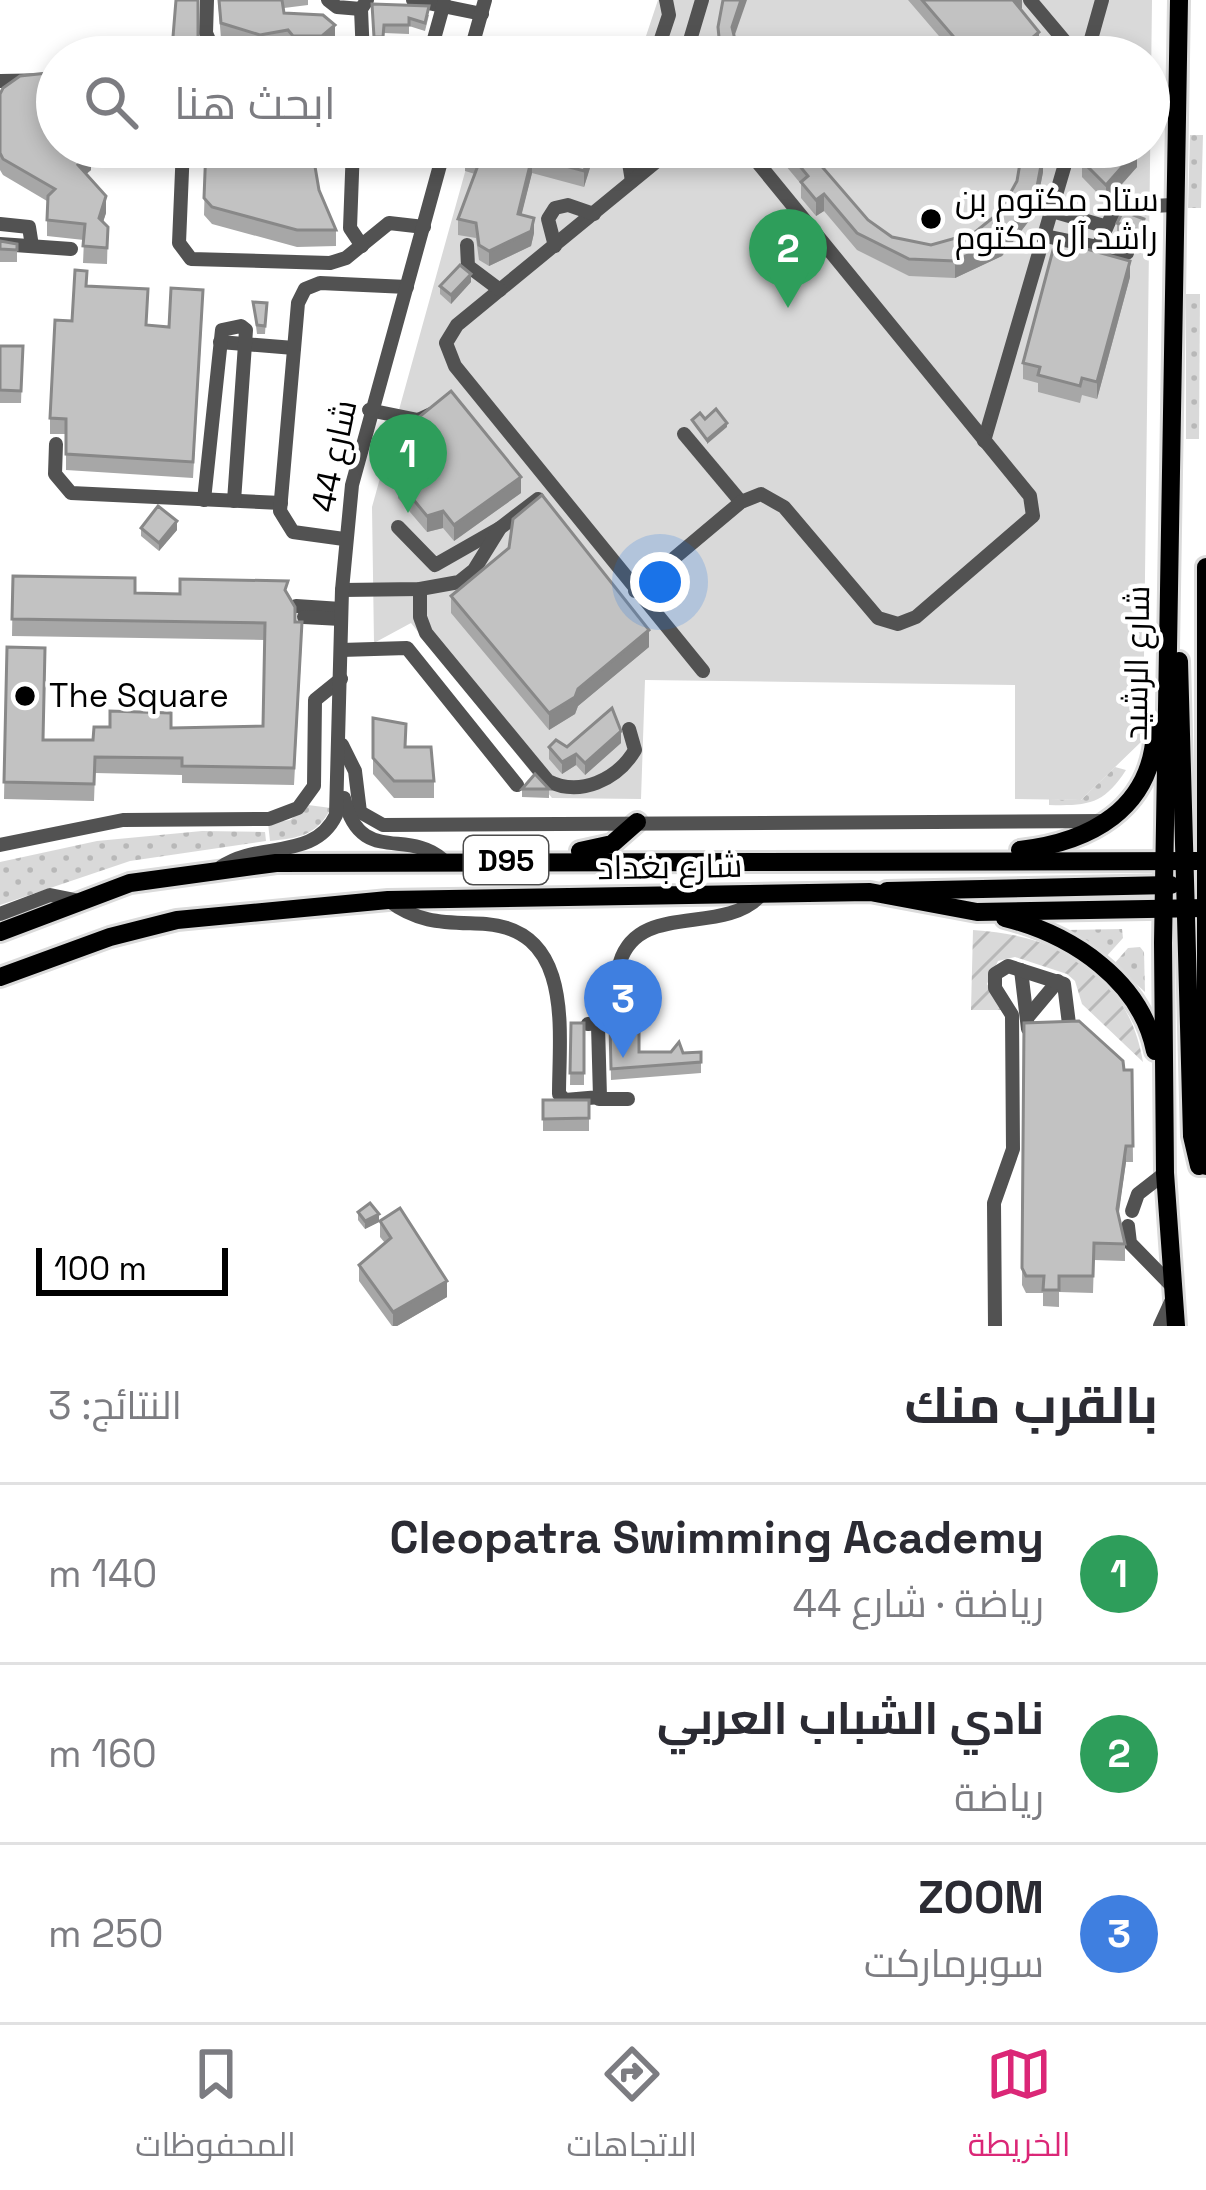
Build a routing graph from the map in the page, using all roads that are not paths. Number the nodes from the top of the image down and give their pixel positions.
1 (207, 0) edge
2 (328, 0) edge
3 (413, 0) edge
4 (666, 0) edge
5 (702, 0) edge
6 (1030, 0) edge
7 (1102, 0) edge
8 (1166, 0) edge
9 (1179, 0) edge
10 (445, 3) junction
11 (364, 4) edge
12 (483, 7) edge
13 (1179, 24) junction
14 (207, 36) edge
15 (363, 36) edge
16 (435, 36) edge
17 (475, 36) edge
18 (662, 36) edge
19 (691, 36) edge
20 (1060, 36) edge
21 (1085, 36) edge
22 (36, 80) edge
23 (0, 81) edge
24 (182, 168) edge
25 (352, 168) edge
26 (439, 168) edge
27 (630, 168) edge
28 (649, 168) edge
29 (762, 168) edge
30 (1064, 168) edge
31 (632, 182) junction
32 (1172, 206) junction
33 (1052, 211) junction
34 (594, 214) junction
35 (0, 224) edge
36 (1104, 226) junction
37 (424, 227) junction
38 (1045, 236) junction
39 (0, 244) edge
40 (467, 245) dead end
41 (32, 246) junction
42 (362, 246) junction
43 (555, 246) junction
44 (1098, 247) junction
45 (71, 249) dead end
46 (1126, 253) dead end
47 (406, 287) junction
48 (500, 290) junction
49 (245, 344) junction
50 (294, 348) junction
51 (439, 406) edge
52 (369, 410) junction
53 (684, 434) dead end
54 (984, 441) junction
55 (56, 444) dead end
56 (552, 489) junction
57 (204, 500) junction
58 (234, 501) junction
59 (741, 502) junction
60 (281, 503) junction
61 (1169, 518) junction
62 (398, 527) dead end
63 (500, 528) junction
64 (344, 539) junction
65 (1206, 567) edge
66 (420, 589) junction
67 (635, 591) junction
68 (341, 605) junction
69 (298, 607) edge
70 (341, 650) junction
71 (703, 671) dead end
72 (341, 679) junction
73 (629, 729) dead end
74 (1205, 736) edge
75 (342, 745) junction
76 (517, 785) dead end
77 (341, 787) junction
78 (1112, 821) junction
79 (638, 822) junction
80 (0, 845) edge
81 (942, 858) junction
82 (442, 859) junction
83 (530, 860) junction
84 (1190, 861) edge
85 (220, 867) junction
86 (1164, 885) junction
87 (1198, 885) edge
88 (869, 892) junction
89 (760, 896) junction
90 (388, 900) junction
91 (75, 901) junction
92 (1198, 908) edge
93 (1163, 909) junction
94 (977, 912) junction
95 (0, 914) edge
96 (0, 932) edge
97 (1022, 970) junction
98 (0, 977) edge
99 (1058, 981) junction
100 (560, 1024) junction
101 (598, 1025) junction
102 (1047, 1025) edge
103 (1163, 1094) junction
104 (628, 1099) dead end
105 (599, 1100) junction
106 (1206, 1111) edge
107 (1206, 1166) edge
108 (1165, 1173) junction
109 (1206, 1177) edge
110 (1172, 1291) junction
111 (995, 1326) edge
112 (1160, 1326) edge
113 (1176, 1326) edge

1 - 14 street
2 - 11 street
3 - 10 street
4 - 18 street
5 - 19 street
6 - 20 street
7 - 21 street
8 - 13 street
9 - 13 main road, شارع الرشيد
10 - 12 street
10 - 16 street
11 - 15 street
12 - 17 street
13 - 32 main road, شارع الرشيد
22 - 23 street
24 - 42 street
25 - 42 street
26 - 37 street, شارع 44
27 - 31 street
28 - 31 street
29 - 54 street
30 - 33 street
31 - 34 street
32 - 36 street
32 - 61 main road, شارع الرشيد
33 - 36 street
33 - 38 street
34 - 43 street
34 - 43 street
35 - 41 street
36 - 44 street
37 - 42 street
37 - 47 street, شارع 44
38 - 44 street
38 - 54 street
39 - 41 street
40 - 48 street
41 - 45 street
43 - 48 street
44 - 46 street
47 - 50 street
47 - 52 street, شارع 44
48 - 56 street
49 - 50 street
49 - 57 street
49 - 58 street
50 - 60 street
51 - 52 street
52 - 64 street, شارع 44
53 - 59 street
54 - 59 street
55 - 57 street
56 - 63 street
56 - 67 street
57 - 58 street
58 - 60 street
59 - 67 street
60 - 64 street
61 - 78 main road
61 - 84 main road, شارع الرشيد
62 - 63 street
63 - 66 street
64 - 68 street, شارع 44
65 - 74 main road, شارع الرشيد
66 - 68 street
66 - 73 street
67 - 71 street
68 - 69 street
68 - 70 street, شارع 44
70 - 72 street, شارع 44
70 - 76 street
72 - 75 street, شارع 44
72 - 80 street
74 - 84 main road, شارع الرشيد
75 - 77 street, شارع 44
75 - 79 street
77 - 82 street
77 - 85 street, شارع 44
78 - 79 street
78 - 81 main road
79 - 83 main road
81 - 83 main road, شارع بغداد / D95
81 - 84 main road, شارع بغداد / D95
82 - 83 main road, شارع بغداد / D95
82 - 85 main road, شارع بغداد / D95
84 - 86 main road, شارع الرشيد
84 - 87 main road
85 - 91 main road, شارع بغداد / D95
86 - 87 main road
86 - 88 main road
86 - 93 main road, شارع الرشيد
87 - 92 main road
88 - 89 main road, شارع بغداد / D95
88 - 94 main road, شارع بغداد / D95
89 - 90 main road, شارع بغداد / D95
89 - 101 street
90 - 98 main road, شارع بغداد / D95
90 - 100 street
91 - 95 street
91 - 96 main road, شارع بغداد / D95
92 - 93 main road, شارع بغداد / D95
92 - 106 main road
92 - 109 main road
93 - 94 main road, شارع بغداد / D95
93 - 103 main road, شارع الرشيد
94 - 103 main road
97 - 99 street
97 - 99 street
97 - 111 street
99 - 102 street
100 - 101 street
100 - 105 street
101 - 105 street
103 - 108 main road, شارع الرشيد
104 - 105 street
106 - 107 main road
108 - 110 main road, شارع الرشيد
108 - 110 street
110 - 112 street
110 - 113 main road, شارع الرشيد

